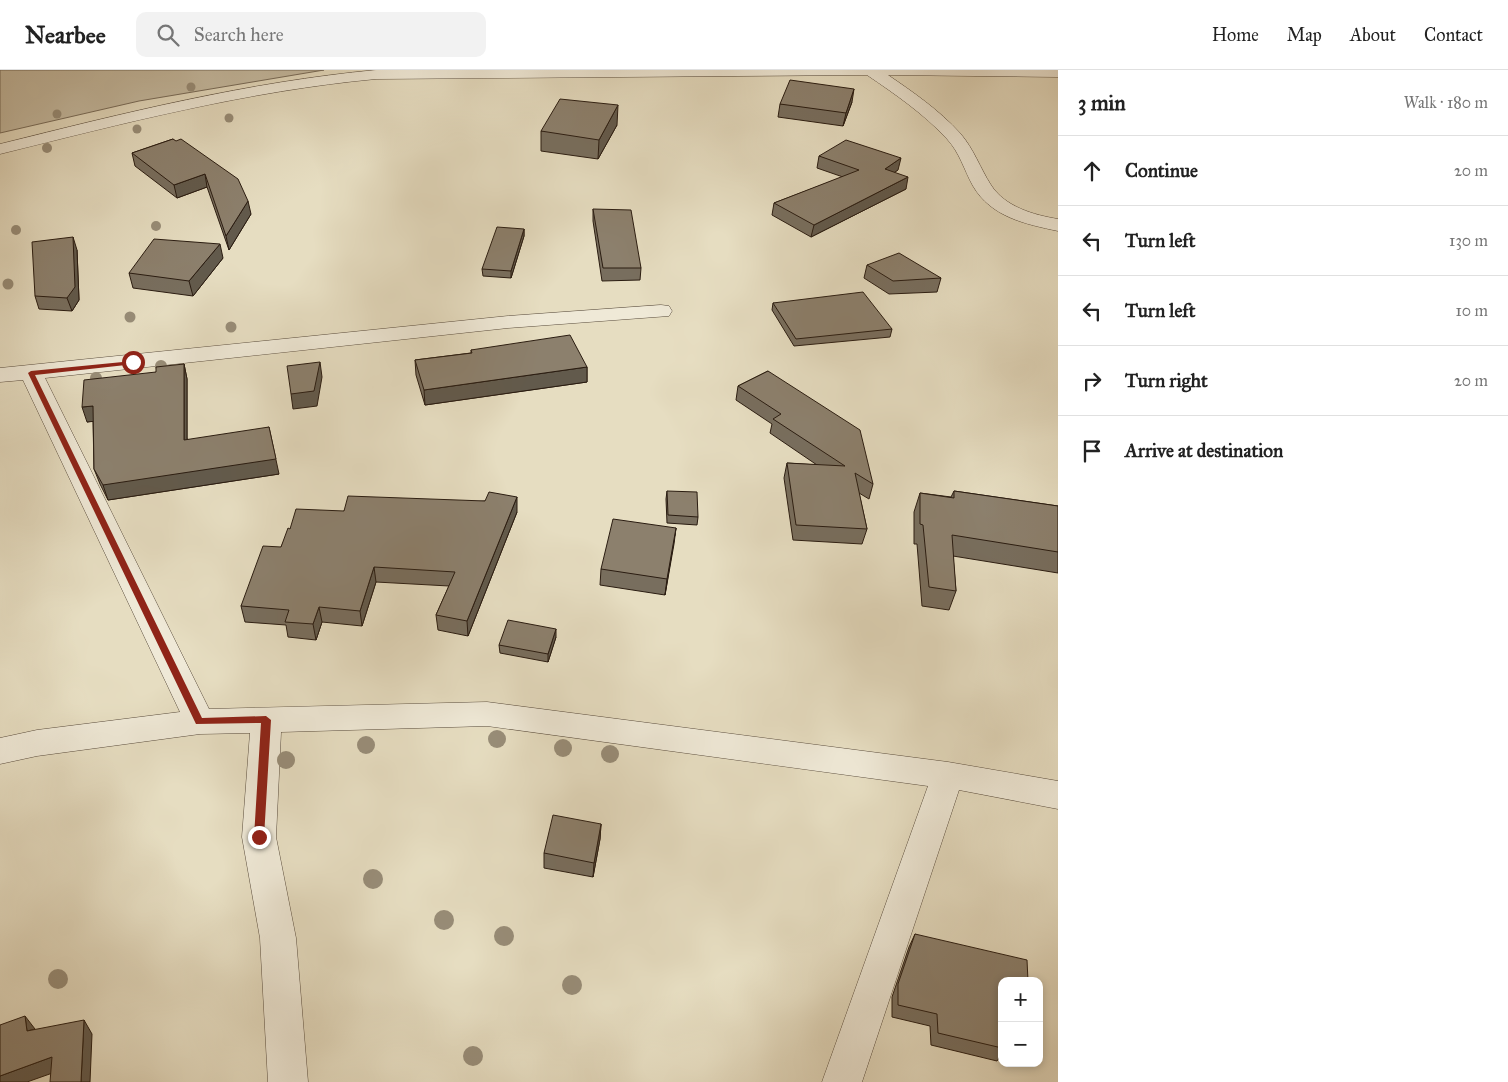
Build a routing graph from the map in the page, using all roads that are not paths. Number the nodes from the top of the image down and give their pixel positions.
1 (870, 70) edge
2 (1058, 72) edge
3 (0, 149) edge
4 (1058, 225) edge
5 (661, 311) dead end
6 (31, 373) junction
7 (0, 374) edge
8 (266, 720) junction
9 (200, 722) junction
10 (0, 751) edge
11 (948, 775) junction
12 (1058, 795) edge
13 (288, 1082) edge
14 (842, 1082) edge

1 - 2 street
1 - 3 street
1 - 4 street
5 - 6 street
6 - 7 street
6 - 9 street
8 - 9 street
8 - 11 street
8 - 13 street
9 - 10 street
11 - 12 street
11 - 14 street

